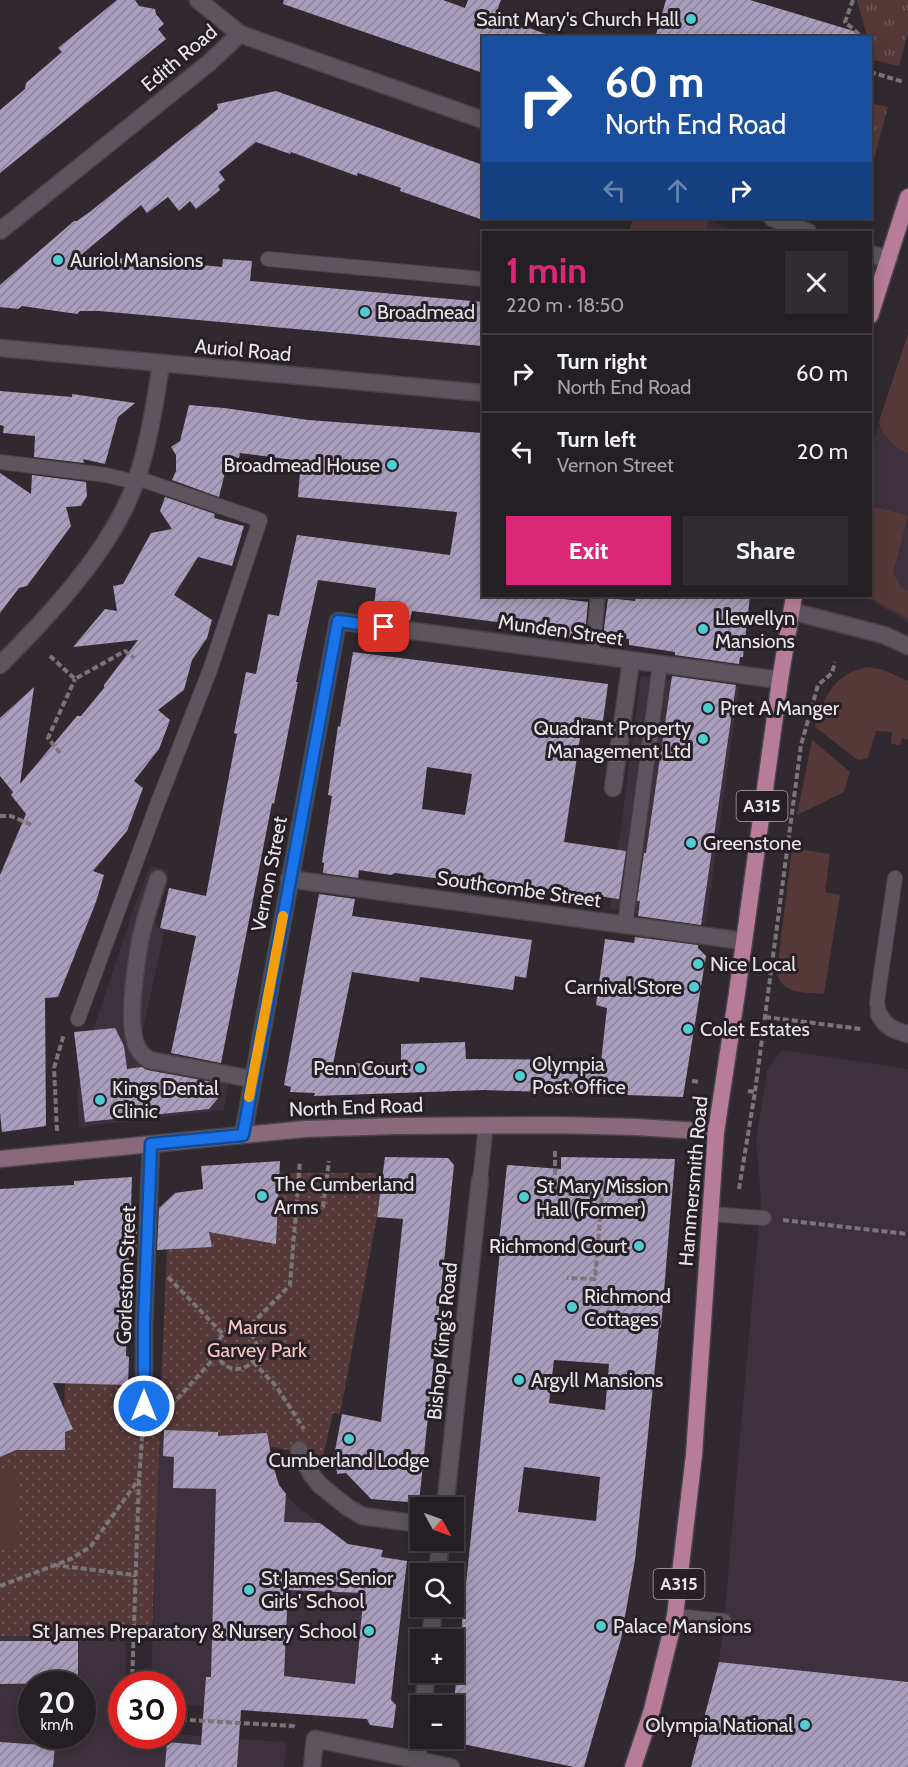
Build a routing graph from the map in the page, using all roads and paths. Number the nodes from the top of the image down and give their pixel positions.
1 (198, 0) edge
2 (853, 0) edge
3 (240, 34) junction
4 (861, 36) edge
5 (872, 73) edge
6 (904, 82) dead end
7 (482, 120) edge
8 (908, 197) edge
9 (775, 219) edge
10 (0, 231) edge
11 (805, 231) edge
12 (872, 255) edge
13 (268, 259) dead end
14 (889, 259) junction
15 (482, 279) edge
16 (872, 310) edge
17 (0, 348) edge
18 (161, 364) junction
19 (482, 393) edge
20 (0, 462) edge
21 (136, 480) junction
22 (598, 597) edge
23 (792, 603) edge
24 (338, 621) joint
25 (908, 646) edge
26 (592, 655) junction
27 (50, 656) dead end
28 (135, 658) dead end
29 (631, 661) junction
30 (836, 662) dead end
31 (0, 664) edge
32 (660, 664) junction
33 (75, 679) junction
34 (780, 680) junction
35 (60, 753) dead end
36 (613, 789) dead end
37 (0, 816) edge
38 (32, 825) dead end
39 (895, 878) dead end
40 (158, 879) dead end
41 (289, 879) junction
42 (625, 925) junction
43 (743, 940) junction
44 (768, 993) junction
45 (776, 995) dead end
46 (879, 1014) joint
47 (765, 1017) junction
48 (78, 1019) joint
49 (903, 1033) edge
50 (252, 1079) junction
51 (692, 1082) dead end
52 (699, 1082) dead end
53 (748, 1091) dead end
54 (755, 1092) junction
55 (486, 1125) junction
56 (57, 1131) dead end
57 (716, 1132) junction
58 (243, 1135) junction
59 (151, 1144) junction
60 (555, 1151) dead end
61 (0, 1159) edge
62 (300, 1161) dead end
63 (329, 1161) dead end
64 (480, 1180) joint
65 (739, 1189) dead end
66 (296, 1208) junction
67 (710, 1214) junction
68 (764, 1218) joint
69 (908, 1234) edge
70 (147, 1255) junction
71 (567, 1278) dead end
72 (245, 1331) junction
73 (223, 1334) junction
74 (217, 1355) junction
75 (253, 1362) junction
76 (144, 1406) junction
77 (299, 1450) joint
78 (139, 1479) junction
79 (446, 1497) edge
80 (410, 1523) edge
81 (53, 1565) junction
82 (135, 1580) junction
83 (0, 1586) edge
84 (675, 1616) junction
85 (724, 1622) dead end
86 (132, 1671) edge
87 (186, 1720) edge
88 (315, 1739) junction
89 (418, 1749) edge
90 (417, 1760) junction
91 (312, 1767) edge
92 (451, 1767) edge
93 (633, 1767) edge

1 - 3 street
2 - 4 path
3 - 7 street, Edith Road
3 - 10 street, Edith Road
5 - 6 path
8 - 14 main road
9 - 11 street
12 - 14 street
13 - 15 lane
14 - 16 main road
17 - 18 street, Auriol Road
18 - 19 street, Auriol Road
18 - 21 street
20 - 21 lane
21 - 31 street
21 - 48 lane
22 - 26 lane
23 - 25 street
23 - 34 main road, Hammersmith Road / A315
24 - 26 street, Munden Street
24 - 41 street, Vernon Street
26 - 29 street, Munden Street
27 - 33 path
28 - 33 path
29 - 32 street, Munden Street
29 - 36 street
30 - 44 path
32 - 34 street, Munden Street
32 - 42 lane
33 - 35 path
34 - 43 main road, Hammersmith Road / A315
37 - 38 path
39 - 46 lane
40 - 50 street
41 - 42 street, Southcombe Street
41 - 50 street, Vernon Street
42 - 43 street, Southcombe Street
43 - 57 main road, Hammersmith Road / A315
44 - 45 path
44 - 47 path
46 - 49 street
47 - 49 path
47 - 54 path
48 - 56 path
50 - 58 street, Vernon Street
51 - 52 path
53 - 54 path
54 - 65 path
55 - 57 main road, North End Road
55 - 58 main road, North End Road
55 - 64 lane
57 - 67 main road, Hammersmith Road / A315
58 - 59 main road, North End Road
59 - 61 main road, North End Road
59 - 70 street, Gorleston Street
60 - 71 path
62 - 66 path
63 - 66 path
64 - 79 street, Bishop King's Road
66 - 72 path
67 - 68 lane
67 - 84 main road, Hammersmith Road / A315
68 - 69 path
70 - 73 path
70 - 76 street, Gorleston Street
72 - 73 path
72 - 75 path
73 - 74 path
74 - 75 path
74 - 76 path
75 - 77 path
76 - 78 path
77 - 80 street
78 - 81 path
78 - 82 path
81 - 82 path
81 - 83 path
82 - 86 path
84 - 85 lane
84 - 93 main road, Hammersmith Road / A315
87 - 88 path
88 - 90 street
88 - 91 street
89 - 90 street
90 - 92 street

